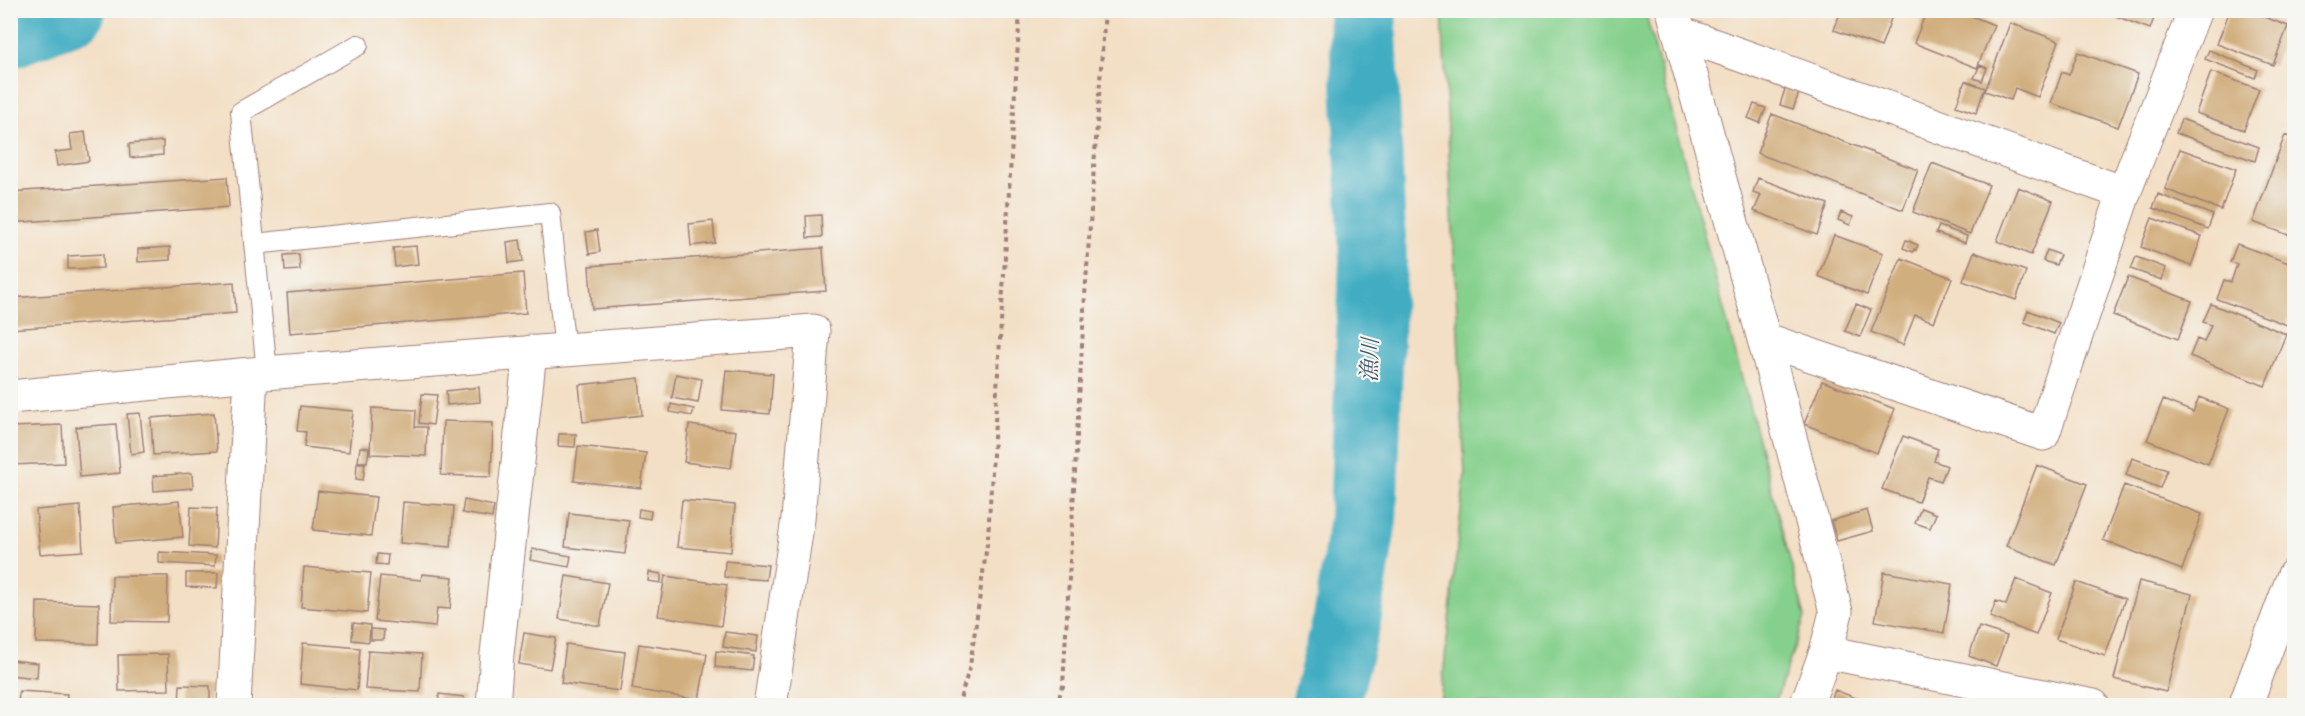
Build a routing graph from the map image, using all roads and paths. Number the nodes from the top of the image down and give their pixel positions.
1 (1020, 10) edge
2 (1105, 10) edge
3 (2195, 10) edge
4 (1676, 22) edge
5 (358, 45) dead end
6 (2124, 193) junction
7 (254, 244) junction
8 (1764, 339) junction
9 (566, 350) junction
10 (530, 352) junction
11 (259, 373) junction
12 (10, 397) edge
13 (2295, 575) edge
14 (1826, 652) junction
15 (234, 705) edge
16 (493, 705) edge
17 (770, 705) edge
18 (958, 705) edge
19 (1056, 705) edge
20 (1806, 705) edge
21 (2093, 705) edge
22 (2245, 705) edge

1 - 18 path
2 - 19 path
3 - 6 street
4 - 6 street
4 - 8 street
5 - 7 lane
6 - 8 street
7 - 9 lane
7 - 11 lane
8 - 14 street
9 - 10 street
9 - 17 street
10 - 11 street
10 - 16 street
11 - 12 street
11 - 15 street
13 - 22 street
14 - 20 street
14 - 21 street

